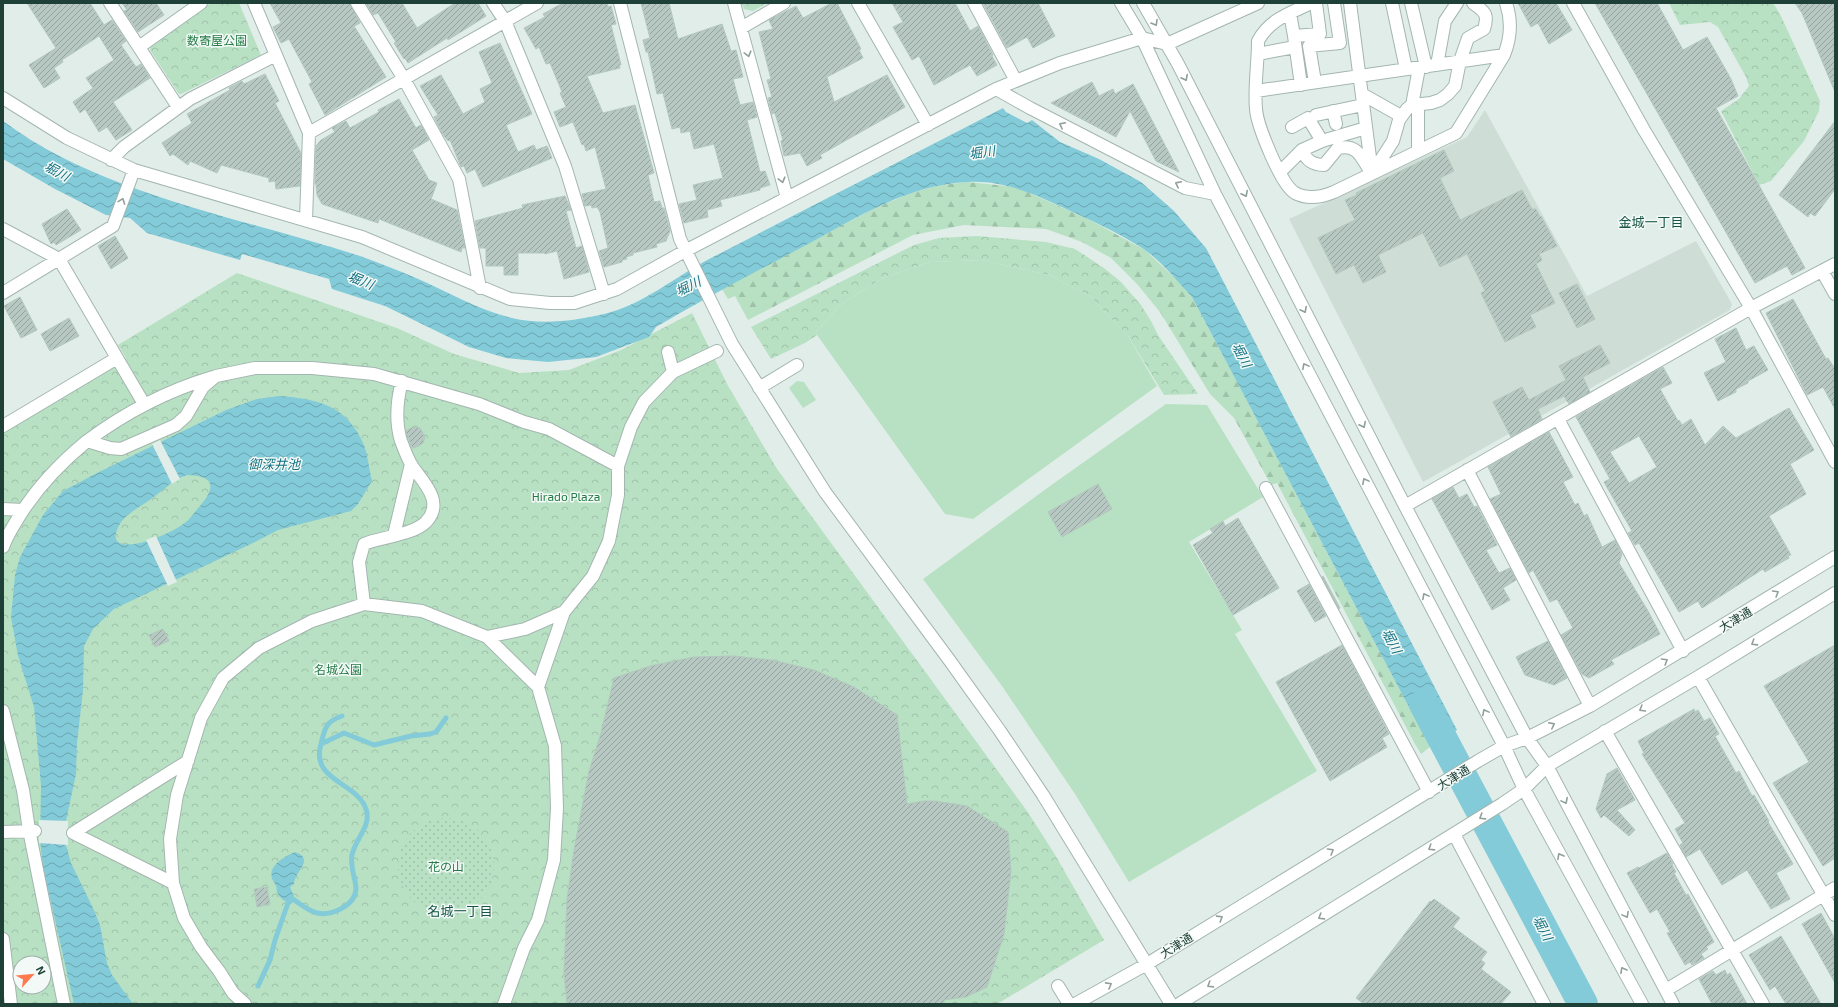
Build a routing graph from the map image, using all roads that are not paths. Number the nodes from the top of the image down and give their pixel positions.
1 (110, 3) edge
2 (201, 3) edge
3 (254, 3) edge
4 (358, 3) edge
5 (493, 3) edge
6 (537, 3) edge
7 (620, 3) edge
8 (734, 3) edge
9 (784, 3) edge
10 (858, 3) edge
11 (974, 3) edge
12 (1121, 3) edge
13 (1143, 3) edge
14 (1258, 3) edge
15 (1311, 3) edge
16 (1316, 3) edge
17 (1334, 3) edge
18 (1350, 3) edge
19 (1392, 3) edge
20 (1411, 3) edge
21 (1457, 3) edge
22 (1473, 3) edge
23 (1506, 3) edge
24 (1573, 3) edge
25 (1290, 13) junction
26 (505, 21) junction
27 (741, 28) junction
28 (1142, 38) junction
29 (1294, 42) junction
30 (1167, 44) junction
31 (139, 47) junction
32 (1258, 54) junction
33 (276, 55) junction
34 (1504, 55) junction
35 (1460, 61) junction
36 (1422, 67) junction
37 (1359, 76) junction
38 (404, 79) junction
39 (1016, 81) junction
40 (1315, 82) junction
41 (1301, 85) junction
42 (996, 90) junction
43 (1256, 91) junction
44 (3, 98) edge
45 (1362, 99) junction
46 (1415, 105) junction
47 (178, 107) junction
48 (1333, 111) junction
49 (1316, 115) dead end
50 (1401, 116) junction
51 (1336, 124) dead end
52 (928, 125) junction
53 (1292, 127) dead end
54 (1366, 128) junction
55 (309, 133) junction
56 (1322, 141) junction
57 (1302, 150) junction
58 (1418, 151) junction
59 (111, 160) junction
60 (134, 170) junction
61 (1280, 172) junction
62 (1372, 173) junction
63 (1215, 194) junction
64 (787, 198) junction
65 (306, 220) junction
66 (3, 229) edge
67 (685, 252) junction
68 (59, 259) junction
69 (1835, 264) edge
70 (1822, 271) junction
71 (480, 288) junction
72 (3, 293) edge
73 (604, 294) junction
74 (1835, 294) edge
75 (1751, 308) junction
76 (717, 351) dead end
77 (668, 352) dead end
78 (117, 358) junction
79 (797, 365) dead end
80 (673, 372) junction
81 (216, 376) junction
82 (402, 381) junction
83 (759, 388) junction
84 (144, 404) junction
85 (1558, 419) junction
86 (3, 426) edge
87 (87, 441) junction
88 (1835, 462) edge
89 (411, 464) junction
90 (618, 466) junction
91 (1467, 470) junction
92 (1266, 488) dead end
93 (1405, 506) junction
94 (3, 509) edge
95 (23, 510) junction
96 (394, 535) junction
97 (3, 547) edge
98 (1835, 558) edge
99 (1835, 593) edge
100 (364, 604) junction
101 (564, 612) junction
102 (488, 637) junction
103 (1683, 651) junction
104 (1698, 677) junction
105 (538, 687) junction
106 (1590, 706) junction
107 (3, 712) edge
108 (1605, 731) junction
109 (6, 732) edge
110 (1527, 738) junction
111 (1504, 746) junction
112 (188, 761) junction
113 (1546, 766) junction
114 (1524, 788) junction
115 (1429, 792) junction
116 (32, 830) junction
117 (1459, 831) junction
118 (3, 832) edge
119 (173, 883) junction
120 (1835, 888) edge
121 (1823, 894) junction
122 (1835, 915) edge
123 (3, 939) edge
124 (1732, 950) junction
125 (1147, 964) junction
126 (1058, 986) dead end
127 (1666, 990) junction
128 (11, 1004) edge
129 (64, 1004) edge
130 (245, 1004) edge
131 (504, 1004) edge
132 (1069, 1004) edge
133 (1075, 1004) edge
134 (1171, 1004) edge
135 (1180, 1004) edge
136 (1544, 1004) edge
137 (1642, 1004) edge
138 (1674, 1004) edge
139 (1763, 1004) edge

1 - 31 street
2 - 31 street
3 - 33 street
4 - 38 street
5 - 26 street
6 - 26 street
7 - 67 street
8 - 27 street
9 - 27 street
10 - 52 street
11 - 39 street
12 - 28 street
13 -> 30 street
14 - 30 street
15 - 25 street
16 - 29 street
17 - 40 street
18 - 37 street
19 - 36 street
20 - 36 street
21 - 36 street
22 - 35 street
23 - 34 street
24 - 75 street
25 - 29 street
25 - 32 street
26 - 38 street
26 - 73 street
27 -> 64 street
28 - 30 street
28 - 39 street
28 - 63 street
29 - 32 street
29 - 41 street
30 -> 93 street
31 - 47 street
32 - 43 street
33 - 47 street
33 - 55 street
34 - 35 street
34 - 58 street
35 - 36 street
35 - 46 street
36 - 37 street
36 - 46 street
37 - 40 street
37 - 45 street
38 - 55 street
38 - 71 street
39 - 42 street
40 - 41 street
41 - 43 street
42 - 52 street
63 -> 42 street
43 - 61 street
44 - 59 street
45 - 48 street
45 - 50 street
45 - 54 street
46 - 50 street
46 - 58 street
47 - 59 street
48 - 49 street
48 - 51 street
50 - 62 street
52 - 64 street
53 - 56 street
54 - 56 street
54 - 62 street
55 - 65 street
56 - 57 street
57 - 61 street
57 - 62 street
58 - 62 street
59 - 60 street
60 - 65 street
68 -> 60 street
61 - 62 street
111 -> 63 street
64 - 67 street
65 - 71 street
66 - 68 street
67 - 73 street
67 - 83 street
68 - 72 street
68 - 78 street
69 - 70 street
70 - 74 street
70 - 75 street
71 - 73 street
75 - 85 street
75 - 88 street
76 - 80 street
77 - 80 street
78 - 84 street
78 - 86 street
79 - 83 street
80 - 90 street
81 - 82 street
81 - 84 street
81 - 87 street
82 - 89 street
82 - 90 street
83 - 125 street
84 - 87 street
85 - 91 street
85 - 103 street
87 - 95 street
89 - 96 street
89 - 96 street
90 - 101 street
91 - 93 street
91 - 106 street
92 - 115 street
93 - 110 street
94 - 95 street
95 - 97 street
96 - 100 street
103 -> 98 street, 大津通
99 -> 104 street
100 - 102 street
100 - 112 street
101 - 102 street
101 - 105 street
102 - 105 street
106 -> 103 street, 大津通
104 -> 108 street
104 - 121 street
105 - 131 street
110 -> 106 street, 大津通
107 - 109 street
108 - 113 street
108 - 124 street
109 - 116 street
110 - 111 street, 大津通
110 - 113 street
111 - 114 street
111 - 115 street, 大津通
112 - 119 street
112 - 119 street
113 - 114 street
113 -> 127 street
114 -> 117 street
137 -> 114 street
125 -> 115 street, 大津通
116 - 118 street
116 - 129 street
117 -> 135 street
117 - 136 street
119 - 130 street
120 - 121 street
121 - 122 street
121 - 124 street
123 - 128 street
124 - 127 street
124 - 139 street
133 -> 125 street, 大津通
125 - 134 street
126 - 132 street
127 - 138 street

